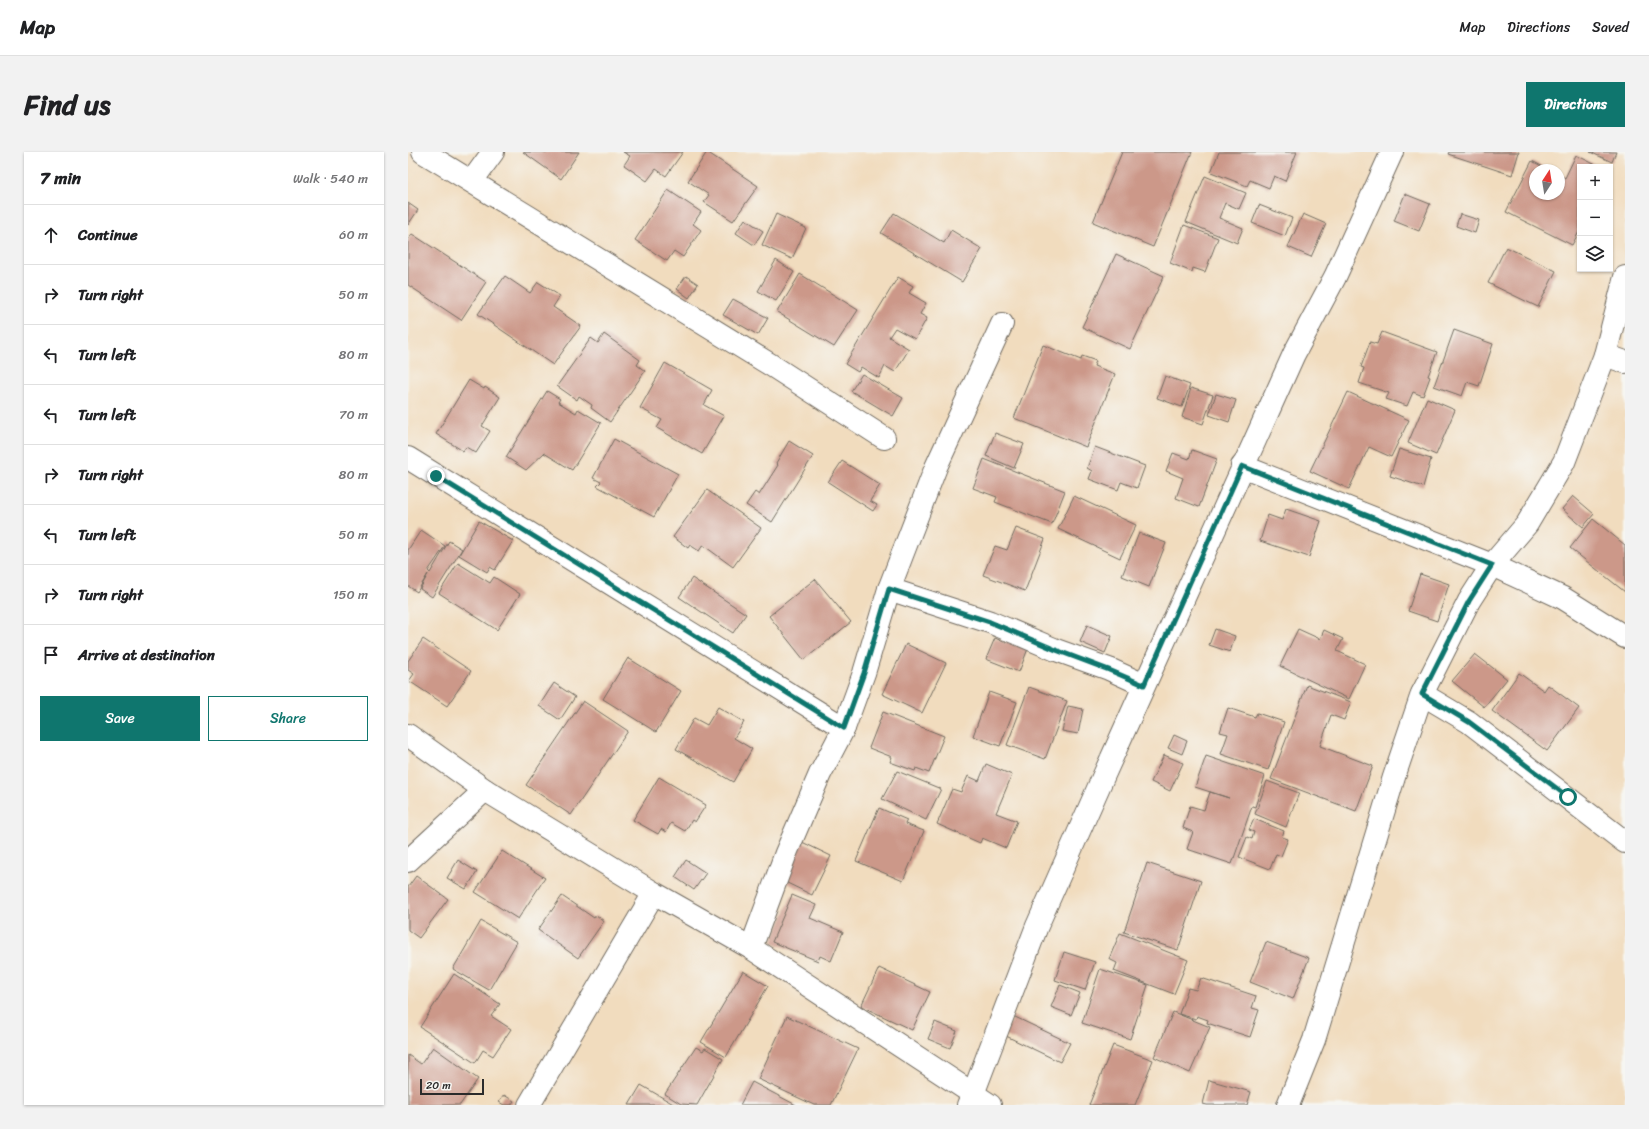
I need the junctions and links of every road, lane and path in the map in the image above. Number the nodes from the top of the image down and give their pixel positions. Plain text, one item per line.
1 (423, 152) edge
2 (492, 152) edge
3 (1392, 152) edge
4 (472, 181) junction
5 (1625, 277) edge
6 (1002, 324) dead end
7 (1605, 355) junction
8 (1625, 362) edge
9 (884, 438) dead end
10 (408, 458) edge
11 (1242, 466) junction
12 (1492, 565) junction
13 (889, 589) junction
14 (1625, 636) edge
15 (1144, 685) junction
16 (1422, 694) junction
17 (844, 728) junction
18 (408, 735) edge
19 (485, 790) junction
20 (1625, 842) edge
21 (408, 861) edge
22 (654, 893) junction
23 (752, 948) junction
24 (977, 1101) edge
25 (529, 1105) edge
26 (1288, 1105) edge

1 - 4 street
2 - 4 street
3 - 11 street
4 - 9 street
5 - 7 street
6 - 13 street
7 - 8 street
7 - 12 street
10 - 17 street
11 - 12 street
11 - 15 street
12 - 14 street
12 - 16 street
13 - 15 street
13 - 17 street
15 - 24 street
16 - 20 street
16 - 26 street
17 - 23 street
18 - 19 street
19 - 21 street
19 - 22 street
22 - 23 street
22 - 25 street
23 - 24 street

